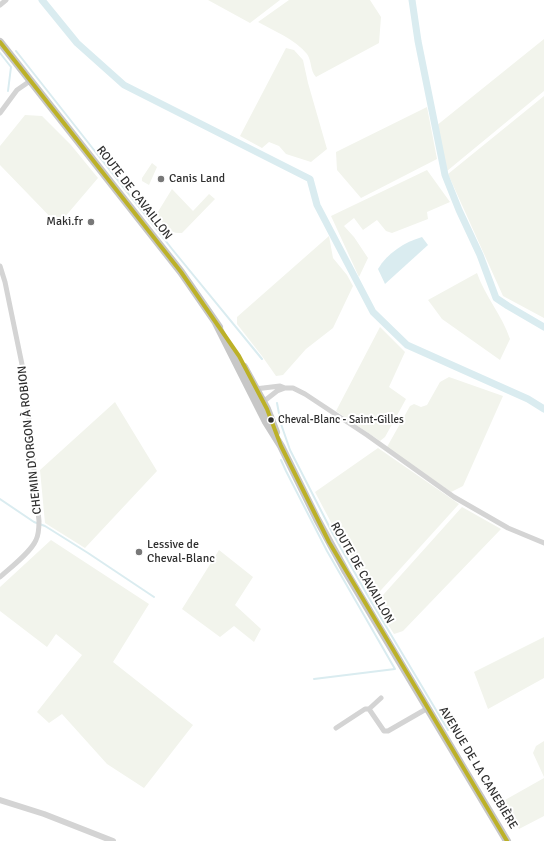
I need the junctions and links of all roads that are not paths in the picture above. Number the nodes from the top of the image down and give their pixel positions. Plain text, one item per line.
1 (6, 0) edge
2 (0, 5) edge
3 (0, 42) edge
4 (30, 81) junction
5 (0, 113) edge
6 (0, 266) edge
7 (216, 323) junction
8 (236, 362) junction
9 (285, 388) junction
10 (255, 390) junction
11 (260, 402) junction
12 (544, 543) edge
13 (0, 577) edge
14 (381, 698) dead end
15 (428, 708) junction
16 (370, 709) junction
17 (336, 728) dead end
18 (0, 800) edge
19 (112, 841) edge
20 (507, 841) edge

1 - 2 street
3 - 4 main road, ROUTE DE CAVAILLON
4 - 5 street
4 - 7 main road, ROUTE DE CAVAILLON
6 - 13 street, CHEMIN D'ORGON À ROBION
7 - 8 main road, ROUTE DE CAVAILLON
7 - 10 main road, ROUTE DE CAVAILLON
8 - 10 street
8 - 11 main road, ROUTE DE CAVAILLON
9 - 10 street
9 - 11 street
9 - 12 street
10 - 11 main road, ROUTE DE CAVAILLON
11 - 15 main road, ROUTE DE CAVAILLON
14 - 16 street
15 - 16 street
15 - 20 main road, AVENUE DE LA CANEBIÈRE
16 - 17 street
18 - 19 street

